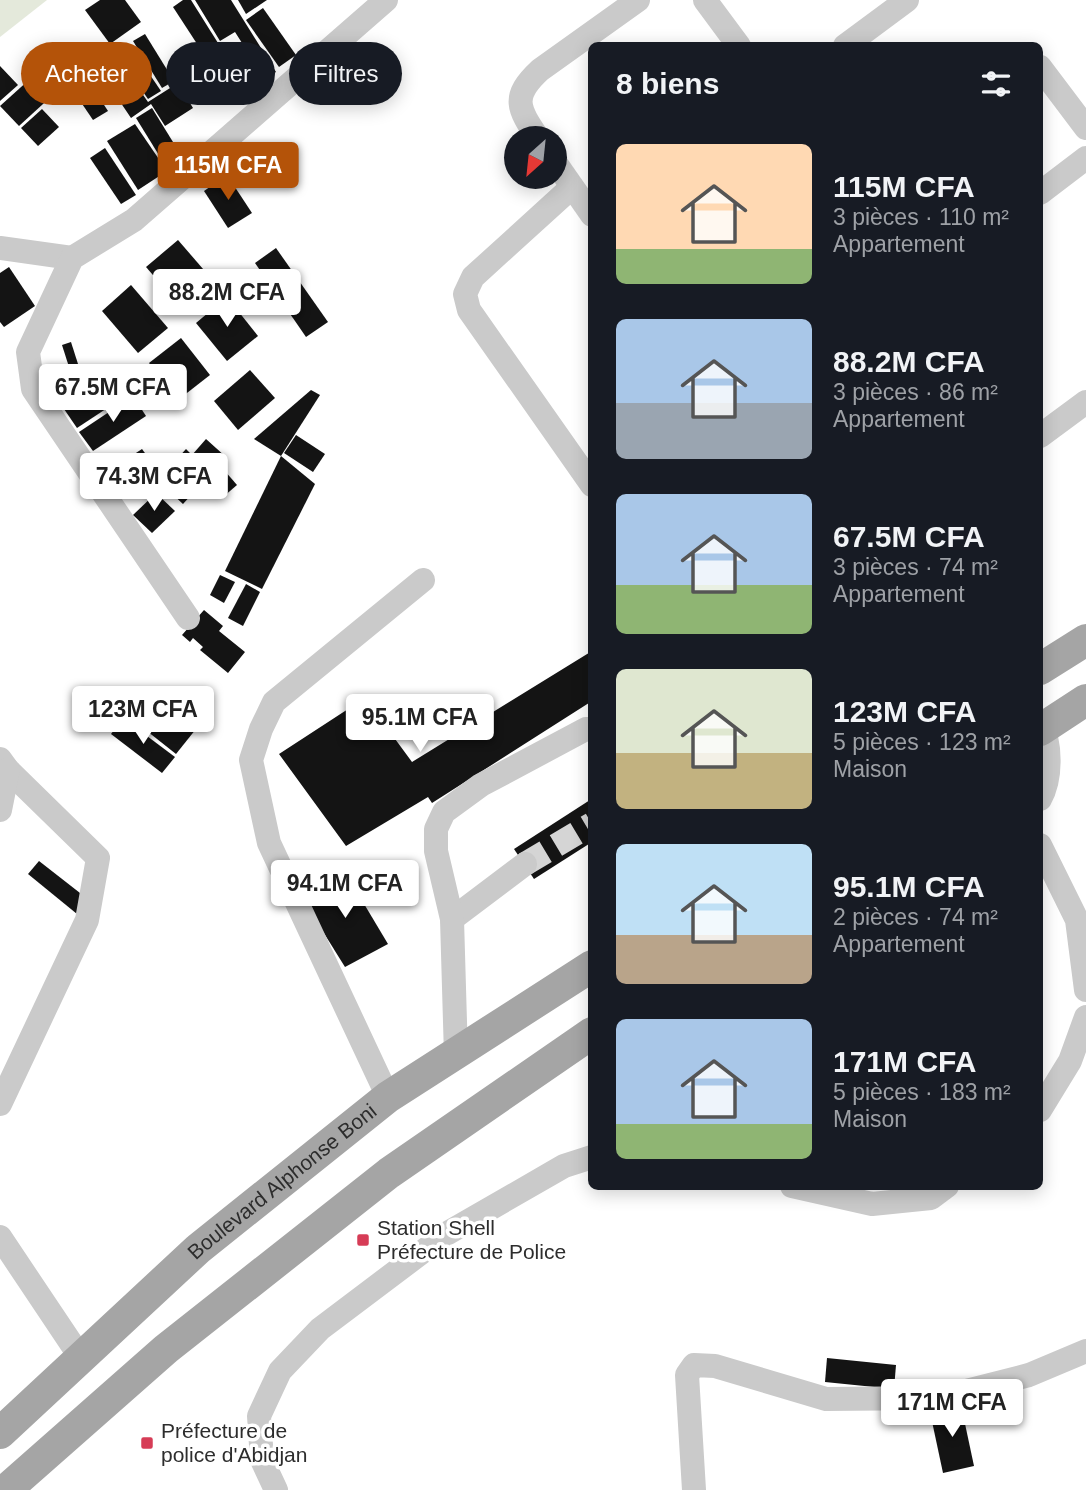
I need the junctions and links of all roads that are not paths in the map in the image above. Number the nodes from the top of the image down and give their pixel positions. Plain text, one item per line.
1 (386, 0) edge
2 (638, 0) edge
3 (705, 0) edge
4 (907, 0) edge
5 (736, 42) edge
6 (850, 42) edge
7 (1043, 71) edge
8 (530, 126) edge
9 (1086, 128) edge
10 (1086, 158) edge
11 (567, 180) edge
12 (572, 187) junction
13 (1043, 190) edge
14 (588, 209) edge
15 (0, 248) edge
16 (72, 258) junction
17 (1086, 402) edge
18 (1043, 434) edge
19 (588, 479) edge
20 (423, 580) dead end
21 (188, 618) dead end
22 (1086, 640) edge
23 (1043, 667) edge
24 (1086, 700) edge
25 (1043, 725) edge
26 (588, 729) edge
27 (1043, 735) edge
28 (4, 764) edge
29 (1043, 786) edge
30 (0, 810) edge
31 (1043, 851) edge
32 (524, 864) tunnel mouth
33 (452, 919) junction
34 (588, 970) edge
35 (1086, 990) edge
36 (1086, 1017) edge
37 (588, 1036) edge
38 (456, 1056) junction
39 (388, 1097) junction
40 (0, 1104) edge
41 (1043, 1105) edge
42 (588, 1158) edge
43 (810, 1190) edge
44 (942, 1190) edge
45 (0, 1237) edge
46 (1086, 1351) edge
47 (81, 1358) junction
48 (0, 1433) edge
49 (6, 1490) edge
50 (276, 1490) edge
51 (694, 1490) edge

1 - 16 street
2 - 8 street
3 - 5 street
4 - 6 street
7 - 9 street
10 - 13 street
11 - 12 street
12 - 14 street
12 - 19 street
15 - 16 street
16 - 21 street
17 - 18 street
20 - 39 street
22 - 23 main road
24 - 25 main road
26 - 33 street
27 - 29 street
28 - 30 street
28 - 40 street
31 - 35 street
32 - 33 street
33 - 38 street
34 - 38 main road, Boulevard Alphonse Boni
36 - 41 street
37 - 49 main road
38 - 39 main road, Boulevard Alphonse Boni
39 - 47 main road, Boulevard Alphonse Boni
42 - 50 street
43 - 44 street
45 - 47 street
46 - 51 street
47 - 48 main road, Boulevard Alphonse Boni

